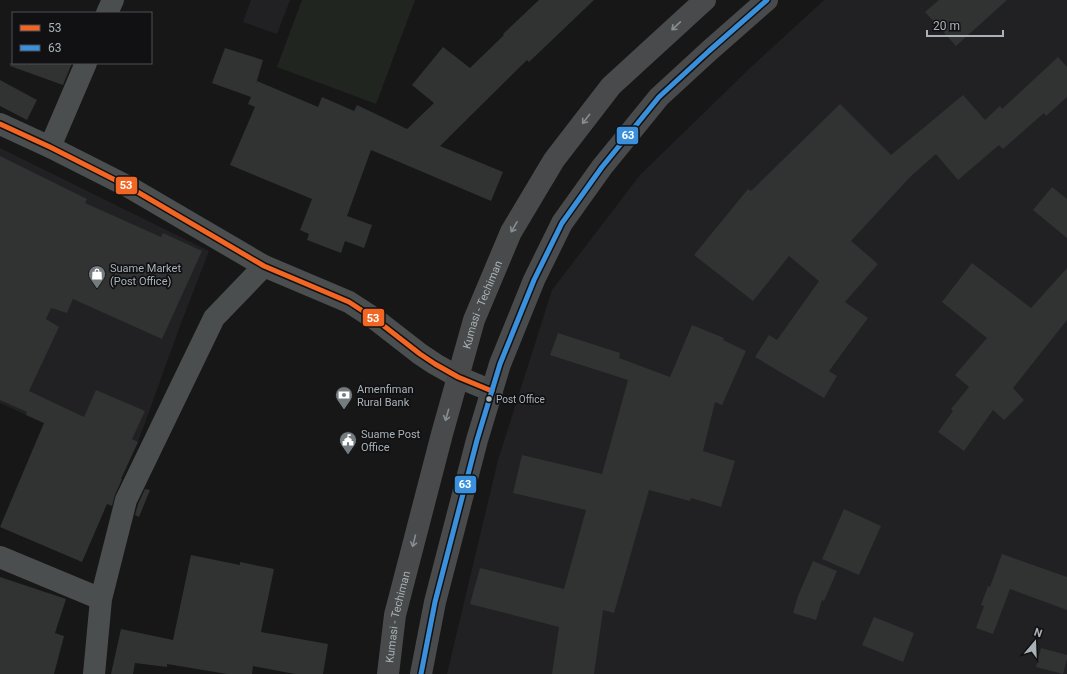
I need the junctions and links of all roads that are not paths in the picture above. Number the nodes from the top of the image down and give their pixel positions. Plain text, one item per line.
1 (113, 0) edge
2 (705, 0) edge
3 (767, 0) edge
4 (107, 12) edge
5 (86, 64) edge
6 (0, 124) edge
7 (50, 147) junction
8 (264, 266) junction
9 (458, 377) junction
10 (492, 391) junction
11 (0, 557) edge
12 (101, 599) junction
13 (94, 674) edge
14 (388, 674) edge
15 (421, 674) edge

1 - 4 street
2 -> 9 highway, Kumasi - Techiman
3 - 10 highway
5 - 7 street
6 - 7 street
7 - 8 street
8 - 9 street
8 - 12 street
9 - 10 street
9 -> 14 highway, Kumasi - Techiman
10 - 15 highway
11 - 12 street
12 - 13 street

